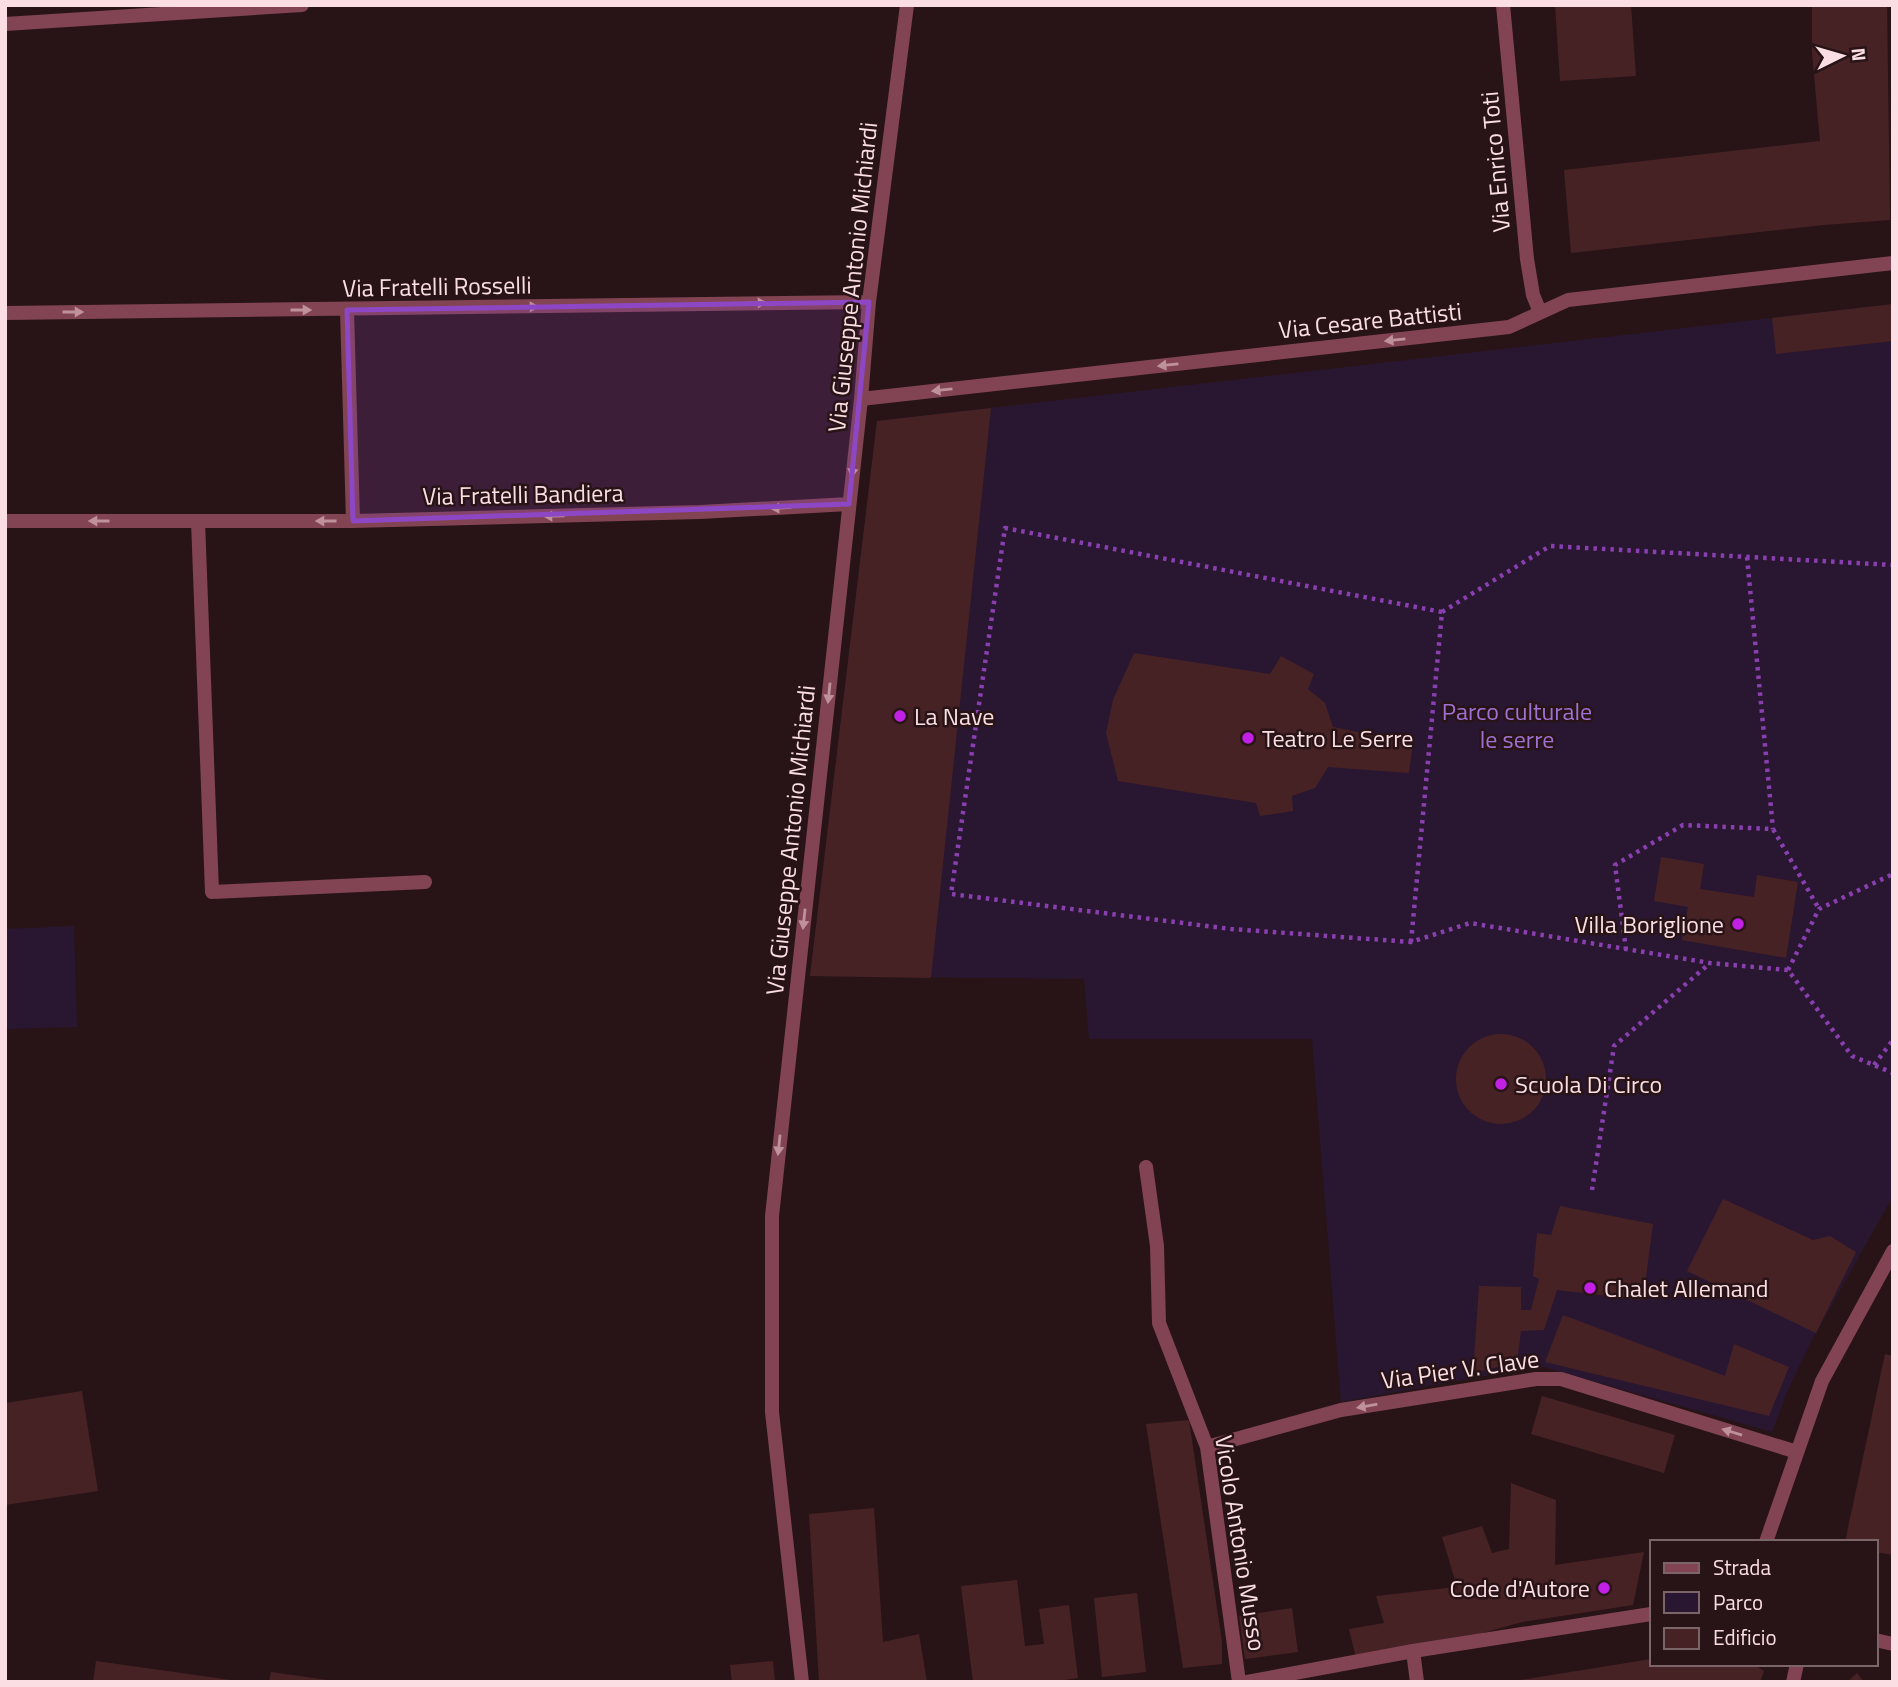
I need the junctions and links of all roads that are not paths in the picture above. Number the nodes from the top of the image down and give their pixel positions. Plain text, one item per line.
1 (302, 5) edge
2 (907, 5) edge
3 (1503, 5) edge
4 (5, 24) edge
5 (1893, 258) edge
6 (1886, 264) edge
7 (869, 302) junction
8 (347, 310) junction
9 (1539, 312) junction
10 (5, 313) edge
11 (861, 399) junction
12 (849, 504) junction
13 (5, 521) edge
14 (198, 521) junction
15 (353, 521) junction
16 (425, 882) dead end
17 (1146, 1167) dead end
18 (1893, 1251) edge
19 (1208, 1447) junction
20 (1797, 1451) junction
21 (1767, 1540) edge
22 (1650, 1614) edge
23 (1413, 1651) junction
24 (802, 1682) edge
25 (1239, 1682) edge
26 (1247, 1682) edge
27 (1417, 1682) edge

1 - 4 street
2 - 7 street, Via Giuseppe Antonio Michiardi
3 - 9 street, Via Enrico Toti
5 - 6 street, Via Cesare Battisti
6 - 9 street, Via Cesare Battisti
8 -> 7 street, Via Fratelli Rosselli
7 - 11 street, Via Giuseppe Antonio Michiardi
10 -> 8 street, Via Fratelli Rosselli
8 - 15 street
9 -> 11 street, Via Cesare Battisti
11 -> 12 street, Via Giuseppe Antonio Michiardi
12 -> 15 street, Via Fratelli Bandiera
12 -> 24 street, Via Giuseppe Antonio Michiardi
14 -> 13 street, Via Fratelli Bandiera
15 -> 14 street, Via Fratelli Bandiera
14 - 16 street
17 - 19 street, Vicolo Antonio Musso
18 - 20 street
20 -> 19 street, Via Pier V. Clave
19 - 25 street, Vicolo Antonio Musso
20 - 21 street
22 - 23 street
23 - 26 street
23 - 27 street

